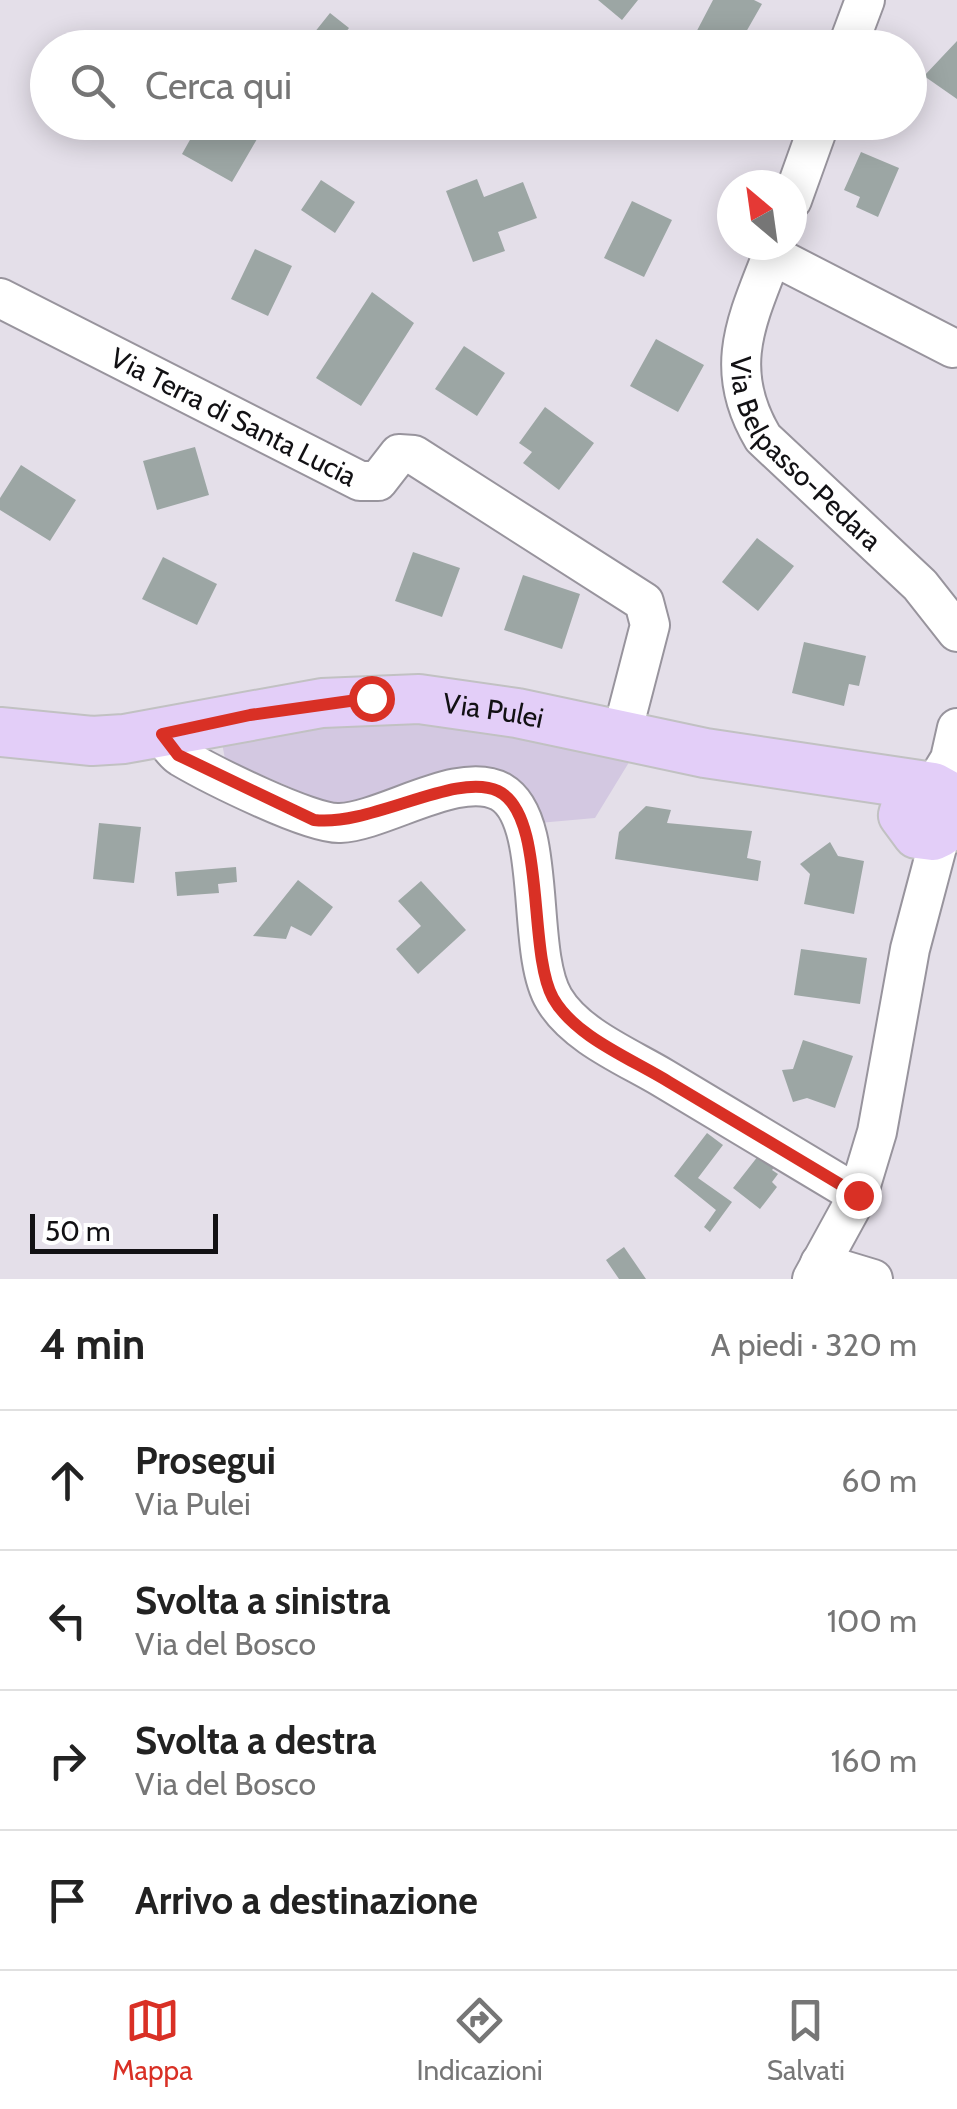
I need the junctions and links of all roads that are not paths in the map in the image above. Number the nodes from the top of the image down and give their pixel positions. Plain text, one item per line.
1 (865, 0) edge
2 (854, 30) edge
3 (814, 140) edge
4 (803, 170) edge
5 (770, 260) edge
6 (792, 260) edge
7 (0, 298) edge
8 (953, 348) dead end
9 (957, 632) edge
10 (957, 728) edge
11 (0, 732) edge
12 (162, 734) junction
13 (621, 736) junction
14 (929, 814) edge
15 (858, 1195) junction
16 (816, 1271) edge
17 (873, 1279) edge

1 - 2 street
3 - 4 street
5 - 9 street, Via Belpasso-Pedara
6 - 8 street
7 - 13 street, Via Terra di Santa Lucia
10 - 14 street
11 - 12 main road, Via Pulei
12 - 13 main road, Via Pulei
12 - 15 street
13 - 14 main road, Via Pulei
14 - 15 street
15 - 16 street
16 - 17 street

